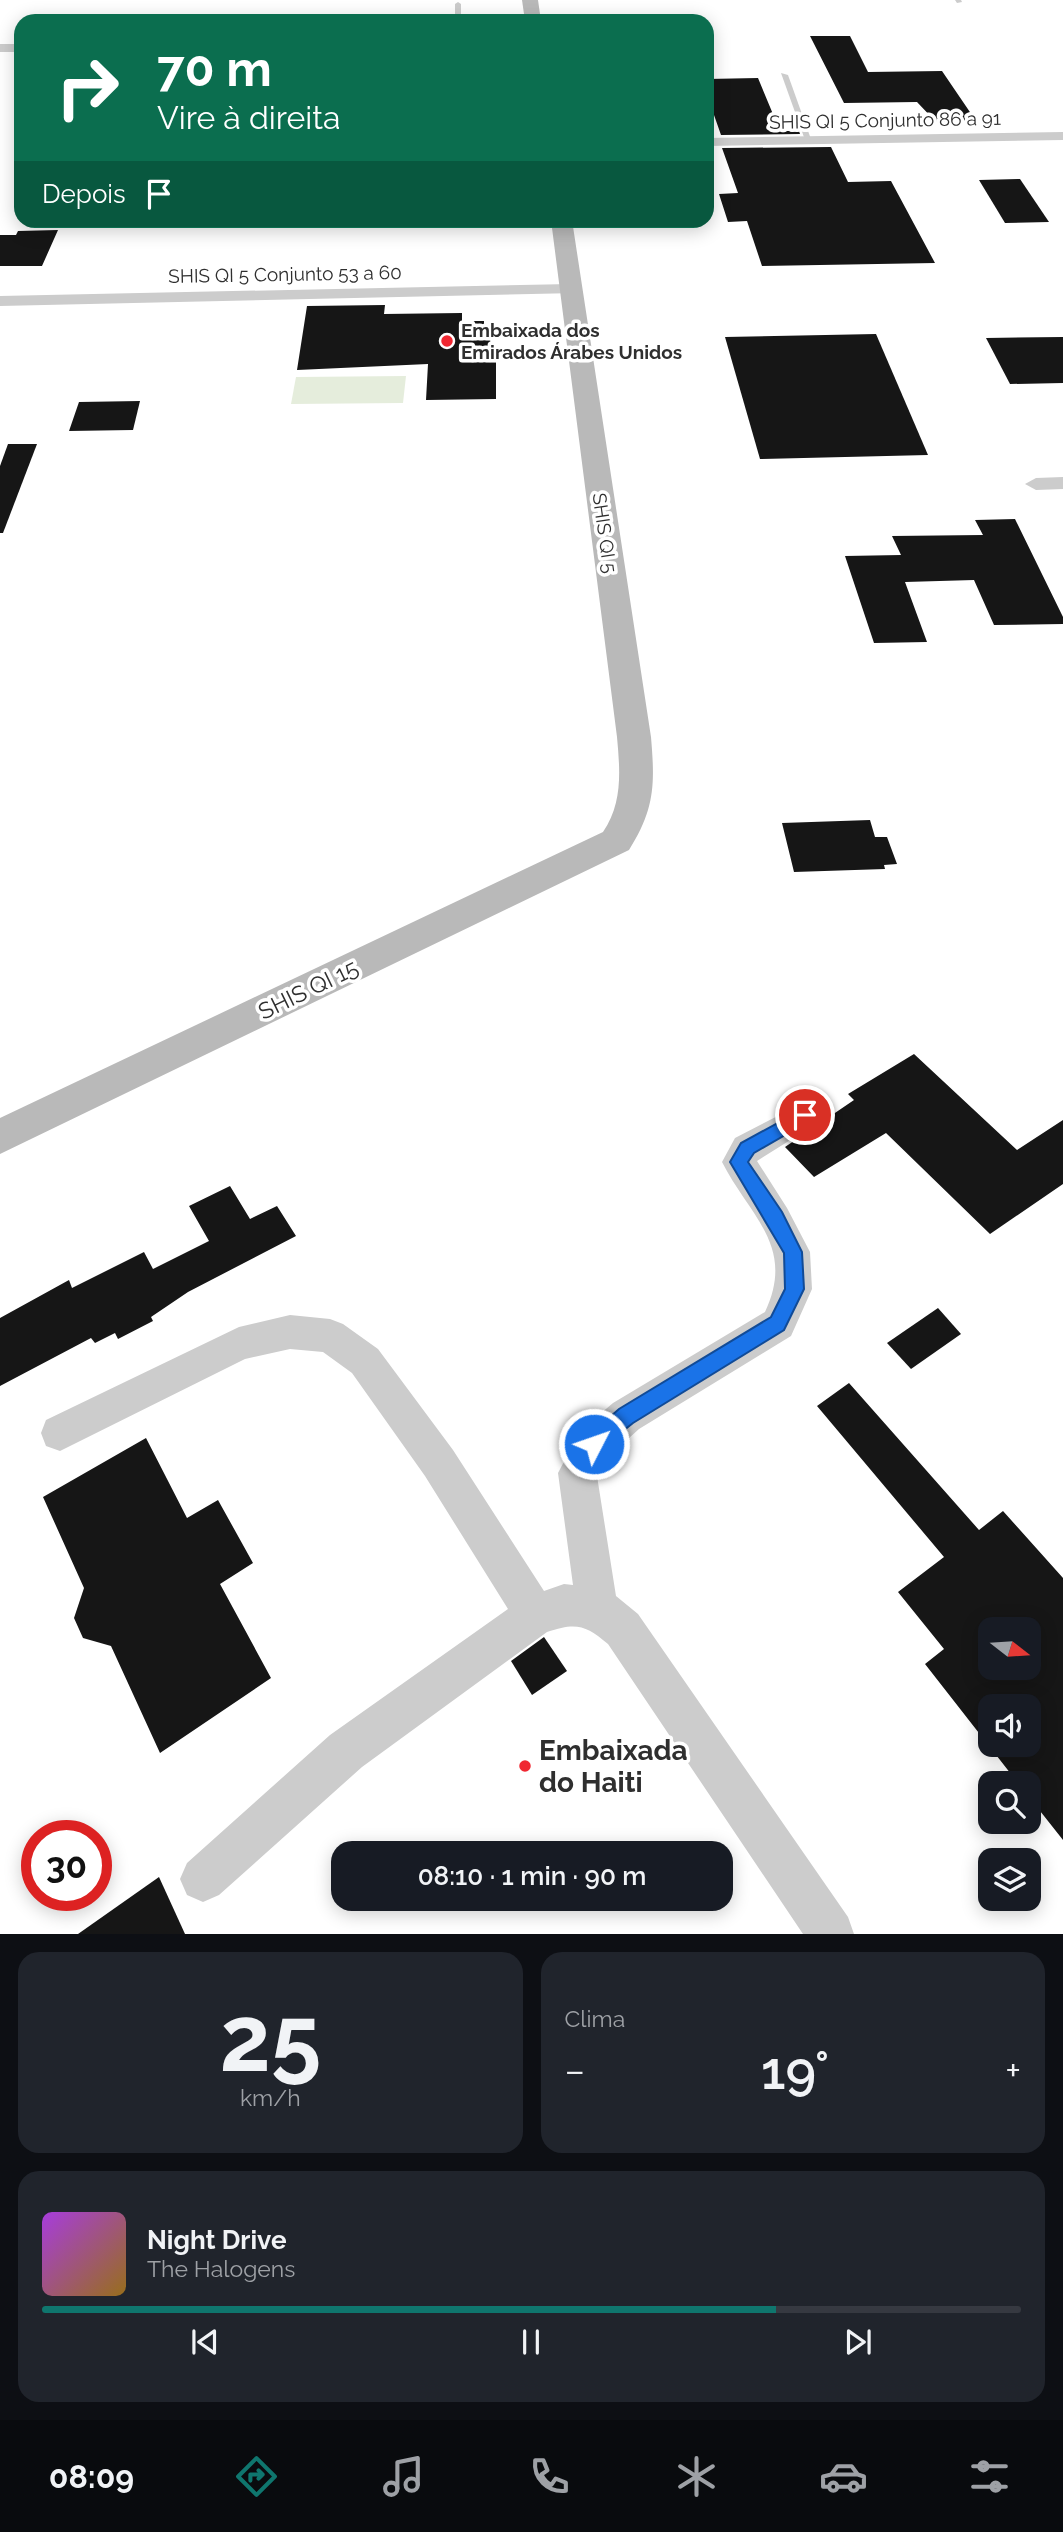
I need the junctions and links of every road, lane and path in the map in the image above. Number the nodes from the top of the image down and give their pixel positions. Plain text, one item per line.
1 (458, 4) dead end
2 (458, 14) edge
3 (784, 75) dead end
4 (1063, 136) edge
5 (809, 140) junction
6 (714, 142) edge
7 (562, 228) edge
8 (571, 289) junction
9 (0, 301) edge
10 (1063, 483) edge
11 (1036, 484) dead end
12 (616, 841) joint
13 (805, 1115) dead end
14 (0, 1137) edge
15 (60, 1433) dead end
16 (597, 1607) junction
17 (536, 1615) junction
18 (203, 1879) dead end
19 (831, 1934) edge

1 - 2 lane
3 - 5 lane
4 - 5 street, SHIS QI 5 Conjunto 86 a 91
5 - 6 street, SHIS QI 5 Conjunto 86 a 91
7 - 8 street, SHIS QI 5
8 - 9 street, SHIS QI 5 Conjunto 53 a 60
8 - 12 street, SHIS QI 5
10 - 11 street
12 - 14 street, SHIS QI 15
13 - 16 street
15 - 17 street
16 - 17 street
16 - 19 street
17 - 18 street

